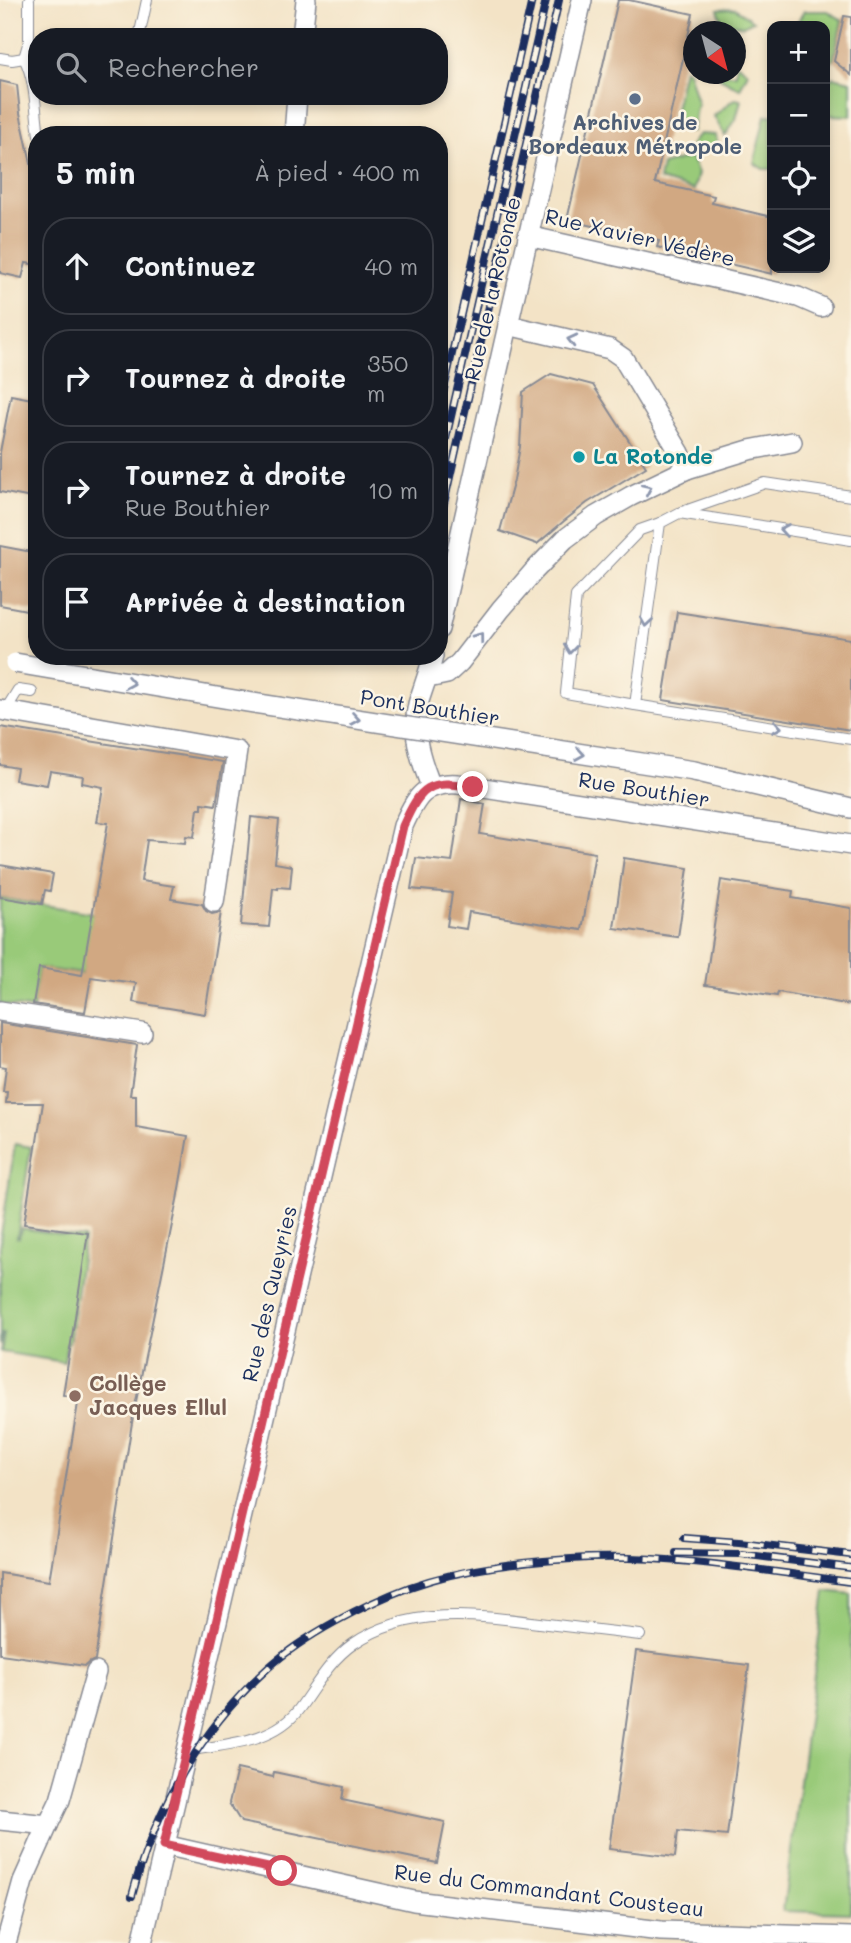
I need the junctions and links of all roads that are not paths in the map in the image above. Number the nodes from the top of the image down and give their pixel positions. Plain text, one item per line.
1 (29, 0) edge
2 (147, 0) edge
3 (306, 0) edge
4 (582, 0) edge
5 (29, 28) edge
6 (141, 28) edge
7 (303, 28) edge
8 (28, 44) edge
9 (0, 58) edge
10 (24, 58) junction
11 (28, 65) edge
12 (35, 105) edge
13 (296, 105) edge
14 (38, 126) edge
15 (295, 126) edge
16 (528, 236) junction
17 (821, 307) dead end
18 (508, 325) junction
19 (792, 442) dead end
20 (687, 469) junction
21 (851, 496) edge
22 (679, 513) junction
23 (660, 523) junction
24 (851, 540) edge
25 (448, 589) edge
26 (7, 662) edge
27 (431, 665) edge
28 (428, 678) junction
29 (32, 692) dead end
30 (635, 705) junction
31 (3, 710) edge
32 (851, 739) edge
33 (431, 786) junction
34 (851, 808) edge
35 (851, 845) edge
36 (214, 902) dead end
37 (0, 1011) edge
38 (142, 1033) dead end
39 (640, 1635) dead end
40 (96, 1672) dead end
41 (186, 1751) junction
42 (0, 1820) edge
43 (48, 1825) junction
44 (164, 1845) junction
45 (851, 1937) edge
46 (6, 1943) edge
47 (142, 1943) edge

1 - 5 lane
2 - 6 lane
3 - 7 street
4 - 16 street, Rue de la Rotonde
8 - 10 lane
9 - 10 lane
10 - 11 lane
12 - 14 lane
13 - 15 street
16 - 17 street, Rue Xavier Védère
16 - 18 street, Rue de la Rotonde
20 -> 18 street
18 - 25 street, Rue de la Rotonde
19 - 20 street
28 -> 20 street
21 - 22 lane
22 - 23 lane
24 -> 22 lane
23 -> 30 lane
23 -> 30 lane
26 -> 34 street, Pont Bouthier, bridge
27 - 28 street
28 - 33 street
29 - 31 lane
30 -> 32 lane
31 - 36 street
33 - 35 street, Rue Bouthier
33 - 41 street, Rue des Queyries
37 - 38 street
39 - 41 lane
40 - 43 street
41 - 44 street, Rue des Queyries
42 - 43 street
43 - 46 street
44 - 45 street, Rue du Commandant Cousteau
44 - 47 street, Rue des Queyries

